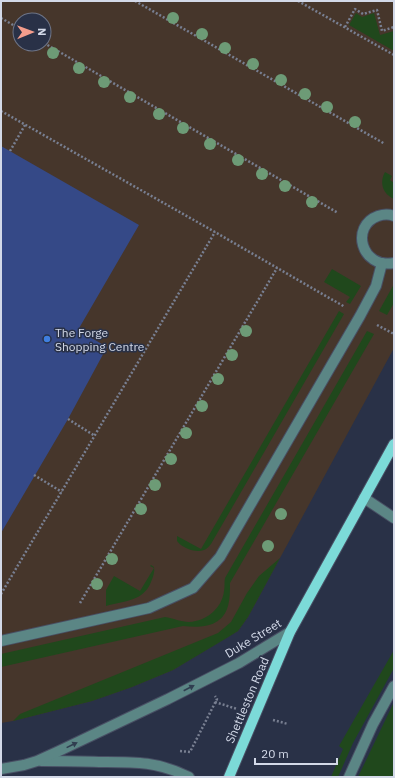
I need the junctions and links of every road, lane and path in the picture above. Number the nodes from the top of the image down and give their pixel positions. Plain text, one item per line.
1 (135, 1) edge
2 (298, 1) edge
3 (1, 18) edge
4 (12, 24) edge
5 (345, 28) junction
6 (394, 28) edge
7 (52, 48) edge
8 (394, 55) edge
9 (1, 111) edge
10 (24, 125) junction
11 (385, 144) dead end
12 (10, 151) dead end
13 (338, 213) dead end
14 (394, 216) edge
15 (215, 232) junction
16 (382, 263) junction
17 (394, 263) edge
18 (277, 268) junction
19 (360, 316) junction
20 (394, 334) edge
21 (68, 419) dead end
22 (95, 436) junction
23 (394, 444) edge
24 (34, 475) dead end
25 (62, 492) junction
26 (364, 498) junction
27 (394, 518) edge
28 (1, 594) edge
29 (66, 627) junction
30 (290, 632) junction
31 (1, 641) edge
32 (209, 678) junction
33 (394, 686) edge
34 (175, 750) dead end
35 (36, 761) junction
36 (1, 769) edge
37 (189, 777) edge
38 (228, 777) edge
39 (349, 777) edge

1 - 11 path
2 - 5 path
3 - 4 path
5 - 6 path
5 - 8 path
7 - 13 path
9 - 10 path
10 - 12 path
10 - 15 path
14 - 16 street
15 - 18 path
15 - 22 path
16 - 17 street
16 - 19 street
18 - 19 path
18 - 29 path
19 - 20 path
19 - 29 street
21 - 22 path
22 - 25 path
23 - 26 main road, Duke Street
24 - 25 path
25 - 28 path
26 - 27 street
26 - 30 main road, Duke Street
29 - 31 street
30 - 32 street, Duke Street
30 - 38 main road, Shettleston Road
32 - 34 path
35 -> 32 street, Duke Street
33 - 39 street
35 - 36 street, Duke Street
35 - 37 street, Duke Street

